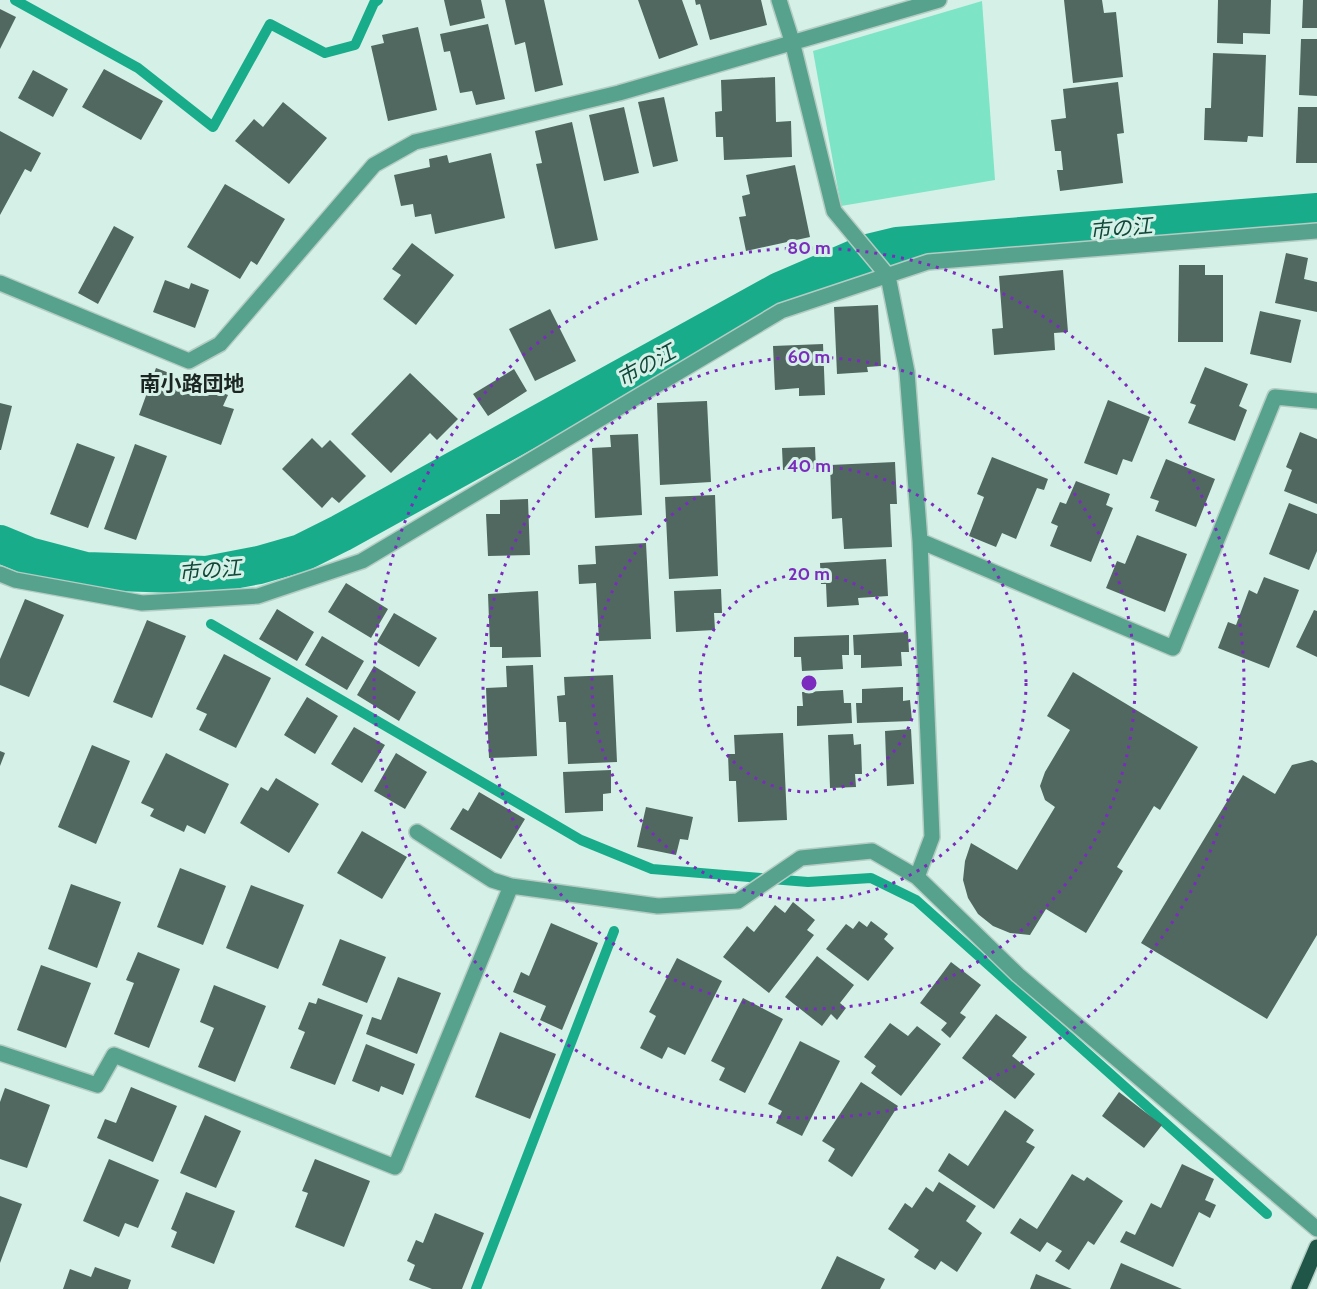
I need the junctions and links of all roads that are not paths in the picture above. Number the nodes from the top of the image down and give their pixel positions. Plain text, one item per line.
1 (779, 0) edge
2 (939, 0) edge
3 (792, 41) junction
4 (1317, 231) edge
5 (888, 276) junction
6 (0, 283) edge
7 (1317, 401) edge
8 (920, 542) junction
9 (0, 574) edge
10 (417, 832) dead end
11 (917, 877) junction
12 (511, 886) junction
13 (0, 1053) edge
14 (1317, 1229) edge
15 (1317, 1247) edge
16 (1299, 1289) edge

1 - 3 street
2 - 3 street
3 - 5 street
3 - 6 street
4 - 5 street
5 - 8 street
5 - 9 street
7 - 8 street
8 - 11 street
10 - 12 street
11 - 12 street
11 - 14 street
12 - 13 street
15 - 16 main road

